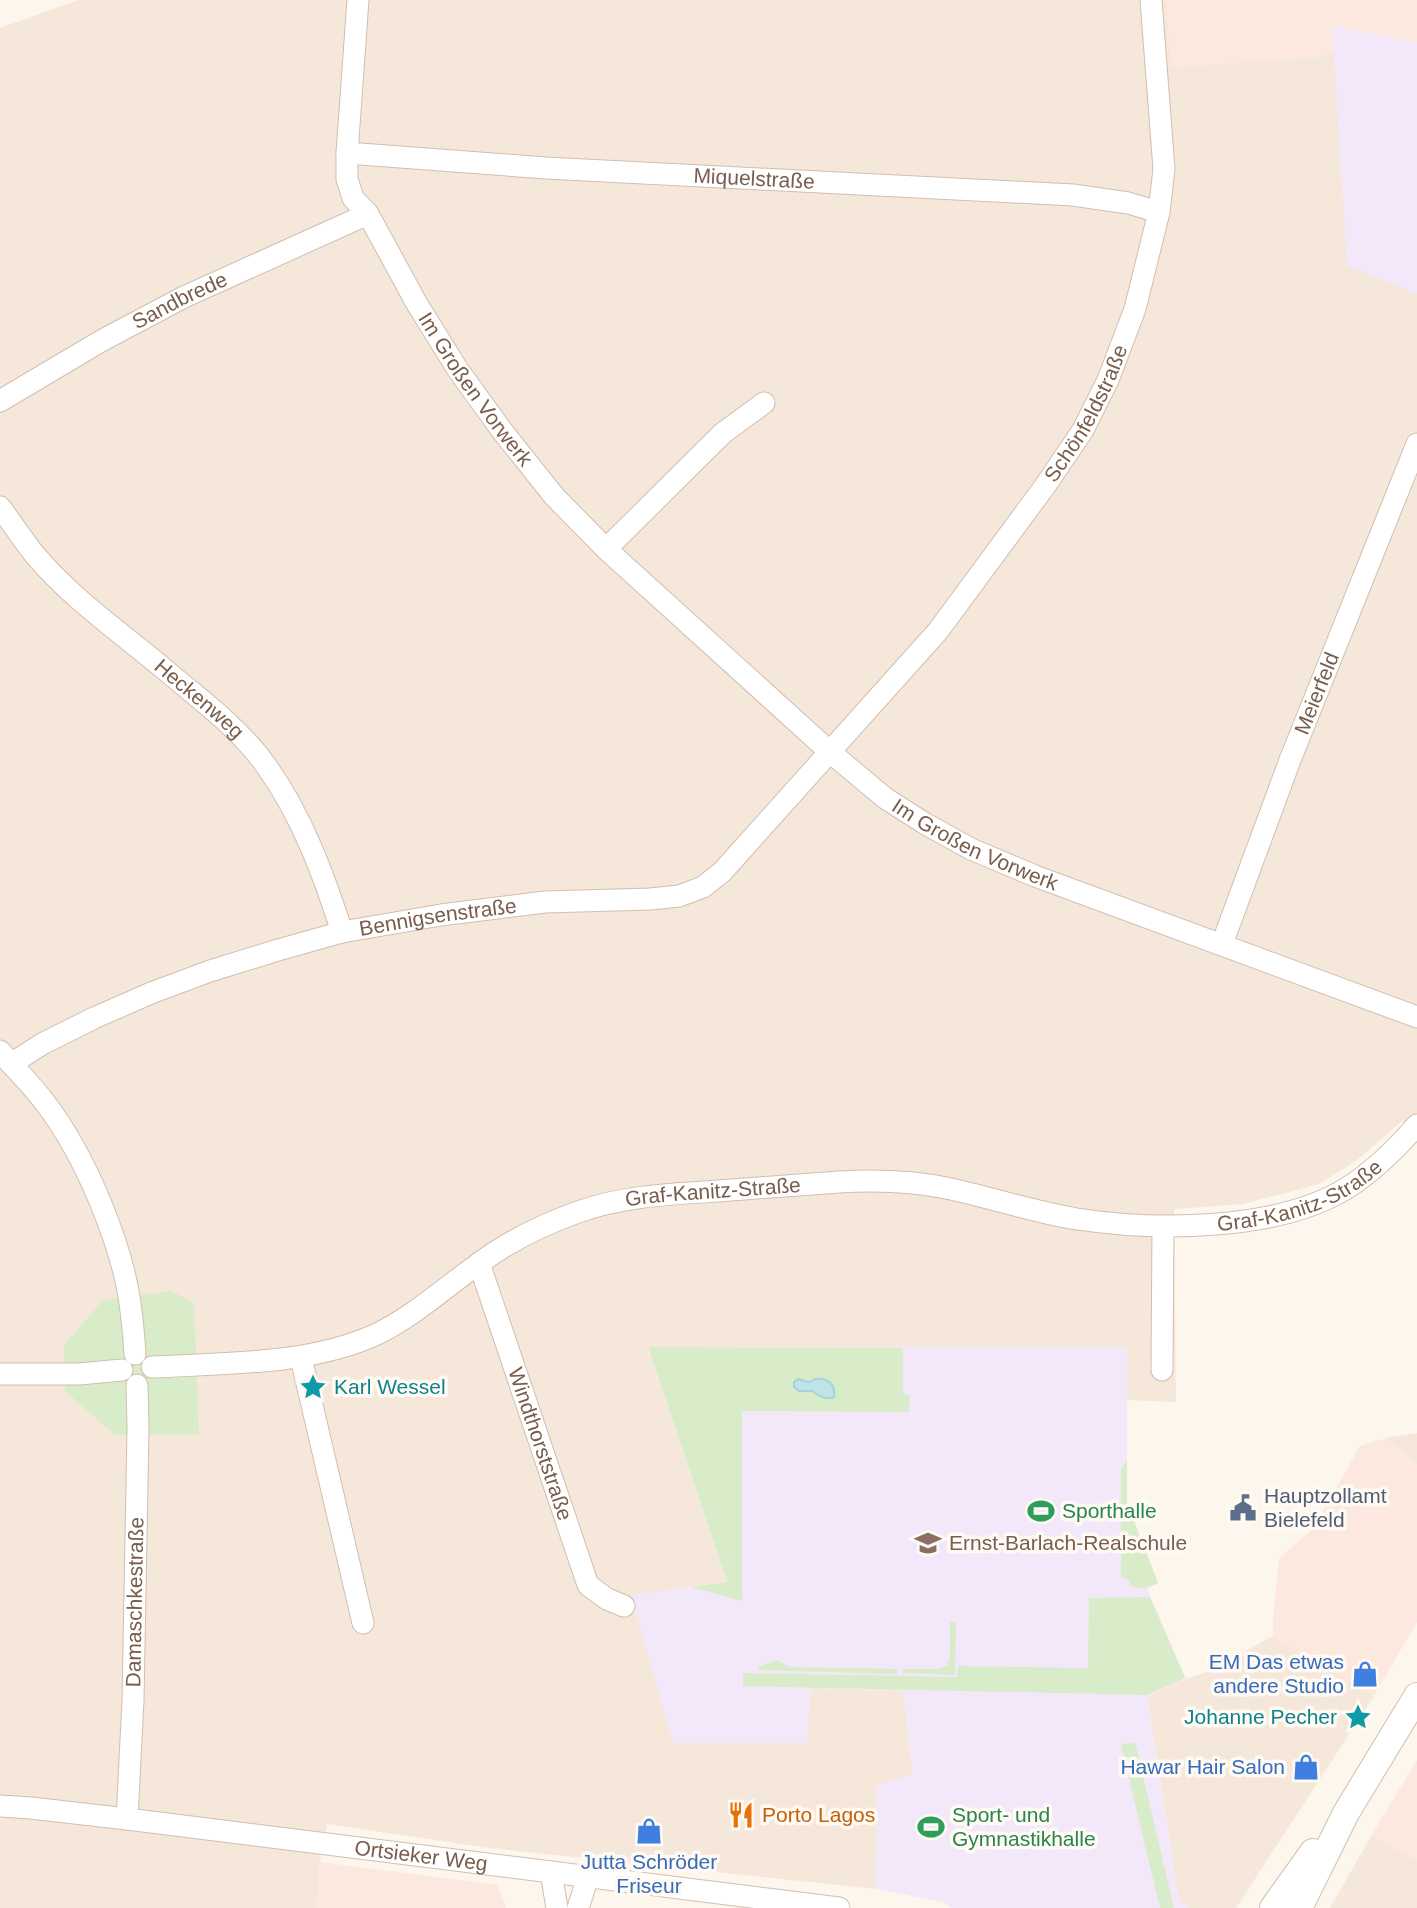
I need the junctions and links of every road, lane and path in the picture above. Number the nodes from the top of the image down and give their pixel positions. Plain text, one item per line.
1 (358, 0) edge
2 (1151, 0) edge
3 (347, 153) junction
4 (1159, 212) junction
5 (368, 214) junction
6 (0, 401) edge
7 (764, 403) dead end
8 (1417, 444) edge
9 (0, 507) edge
10 (606, 549) junction
11 (830, 752) junction
12 (342, 932) junction
13 (1222, 944) junction
14 (1417, 1017) edge
15 (5, 1057) edge
16 (1417, 1125) edge
17 (1163, 1226) junction
18 (479, 1263) junction
19 (301, 1358) junction
20 (128, 1362) junction
21 (152, 1367) junction
22 (1162, 1370) dead end
23 (0, 1374) edge
24 (137, 1385) junction
25 (624, 1606) dead end
26 (362, 1623) dead end
27 (1417, 1696) edge
28 (1369, 1774) junction
29 (0, 1806) edge
30 (127, 1819) junction
31 (551, 1872) junction
32 (589, 1877) junction
33 (557, 1908) edge
34 (578, 1908) edge
35 (839, 1908) edge
36 (1273, 1908) edge
37 (1299, 1908) edge

1 - 3 street
2 - 4 street, Schönfeldstraße
3 - 4 street, Miquelstraße
3 - 5 street
4 - 11 street, Schönfeldstraße
5 - 6 street, Sandbrede
5 - 10 street, Im Großen Vorwerk
7 - 10 street
8 - 13 street, Meierfeld
9 - 12 street, Heckenweg
10 - 11 street, Im Großen Vorwerk
11 - 12 street, Bennigsenstraße
11 - 13 street, Im Großen Vorwerk
12 - 15 street, Bennigsenstraße
13 - 14 street, Im Großen Vorwerk
15 - 20 street
16 - 17 street, Graf-Kanitz-Straße
17 - 18 street, Graf-Kanitz-Straße
17 - 22 street
18 - 19 street, Graf-Kanitz-Straße
18 - 25 street, Windthorststraße
19 - 21 street, Graf-Kanitz-Straße
19 - 26 street
20 - 21 street
20 - 23 street
20 - 24 street
21 - 24 street
24 - 30 street, Damaschkestraße
27 - 28 street
28 - 36 street
28 - 37 street
29 - 30 street, Ortsieker Weg
30 - 31 street, Ortsieker Weg
31 - 32 street, Ortsieker Weg
31 - 33 street
32 - 34 street
32 - 35 street, Ortsieker Weg

